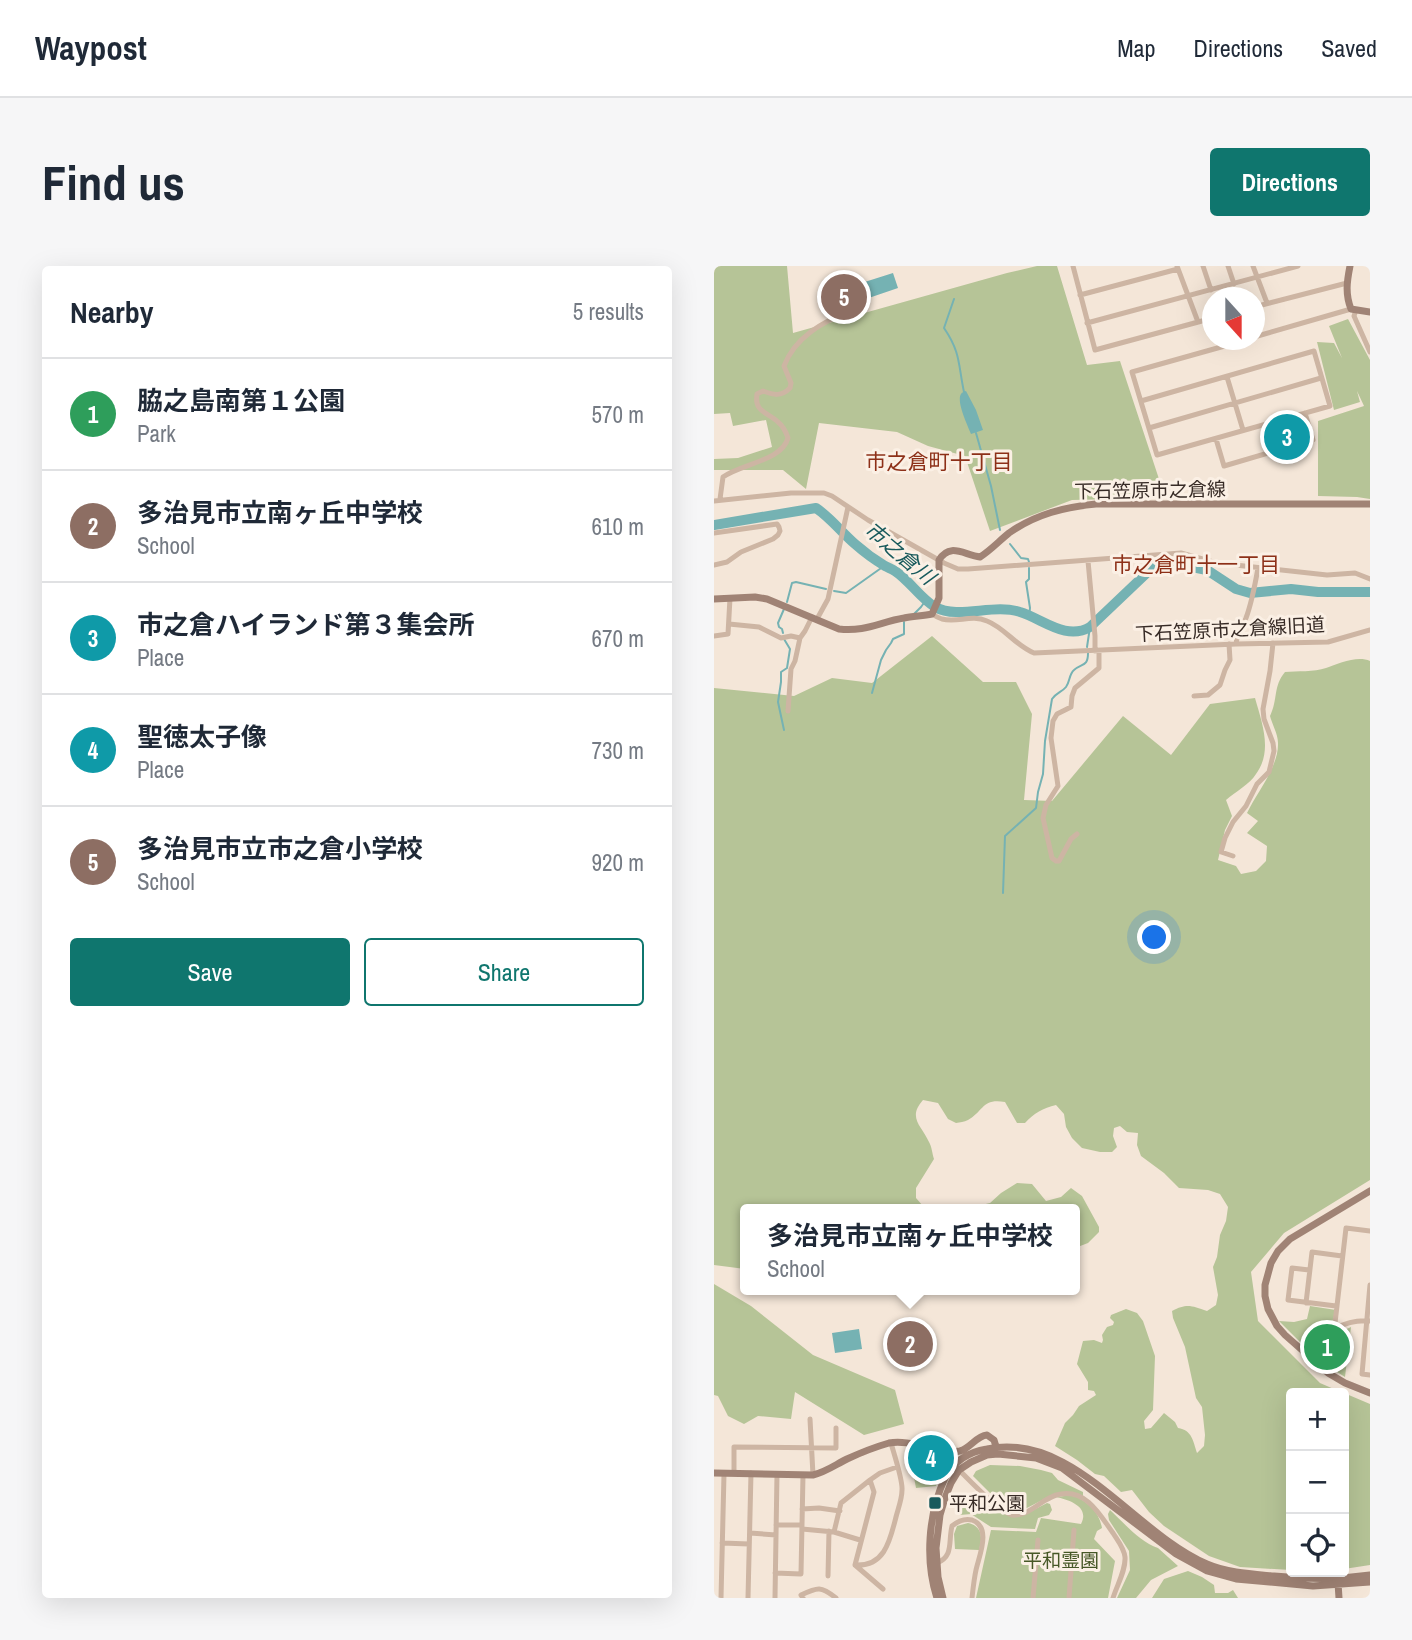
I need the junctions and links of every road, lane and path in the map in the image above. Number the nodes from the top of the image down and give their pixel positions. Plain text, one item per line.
1 (1073, 266) edge
2 (1203, 266) edge
3 (1228, 266) edge
4 (1253, 266) edge
5 (1298, 266) edge
6 (1350, 266) edge
7 (1177, 267) edge
8 (1282, 268) edge
9 (1257, 278) junction
10 (1347, 283) junction
11 (1234, 284) junction
12 (1210, 287) edge
13 (1222, 287) edge
14 (1202, 292) edge
15 (1080, 295) junction
16 (1188, 296) junction
17 (1267, 303) joint
18 (1354, 310) junction
19 (849, 311) dead end
20 (1370, 312) edge
21 (1202, 321) edge
22 (1198, 322) junction
23 (1087, 323) junction
24 (1265, 334) edge
25 (1368, 342) edge
26 (1210, 350) edge
27 (1370, 352) edge
28 (1227, 377) junction
29 (1321, 378) junction
30 (1141, 401) junction
31 (1235, 402) junction
32 (1305, 413) junction
33 (1149, 428) junction
34 (1243, 430) junction
35 (1216, 439) junction
36 (717, 500) edge
37 (1370, 504) edge
38 (848, 507) junction
39 (714, 533) edge
40 (939, 560) junction
41 (1088, 561) junction
42 (714, 565) edge
43 (1258, 568) junction
44 (1370, 581) edge
45 (730, 598) junction
46 (714, 599) edge
47 (933, 613) junction
48 (814, 618) junction
49 (729, 624) junction
50 (1370, 630) edge
51 (714, 636) edge
52 (800, 638) junction
53 (1273, 643) junction
54 (1233, 644) junction
55 (1092, 651) junction
56 (1194, 696) dead end
57 (788, 711) dead end
58 (1077, 834) dead end
59 (1233, 856) dead end
60 (1370, 1191) edge
61 (1370, 1231) edge
62 (1342, 1256) junction
63 (1309, 1270) junction
64 (1370, 1285) edge
65 (1306, 1303) junction
66 (1336, 1306) junction
67 (1368, 1321) edge
68 (1336, 1328) junction
69 (1309, 1355) junction
70 (1370, 1375) edge
71 (1370, 1393) edge
72 (810, 1419) dead end
73 (836, 1428) dead end
74 (891, 1443) junction
75 (811, 1448) junction
76 (997, 1450) junction
77 (897, 1467) junction
78 (959, 1470) junction
79 (714, 1473) edge
80 (751, 1473) junction
81 (724, 1474) junction
82 (734, 1474) junction
83 (777, 1474) junction
84 (803, 1475) junction
85 (813, 1475) junction
86 (870, 1480) junction
87 (802, 1509) junction
88 (840, 1511) junction
89 (776, 1525) junction
90 (802, 1527) junction
91 (1074, 1530) dead end
92 (832, 1531) junction
93 (714, 1534) edge
94 (723, 1534) junction
95 (750, 1534) junction
96 (776, 1535) junction
97 (1038, 1540) dead end
98 (860, 1541) junction
99 (723, 1543) junction
100 (749, 1544) junction
101 (937, 1563) junction
102 (855, 1565) junction
103 (775, 1573) junction
104 (1370, 1575) edge
105 (828, 1576) dead end
106 (1338, 1582) junction
107 (1370, 1582) edge
108 (883, 1589) dead end
109 (719, 1597) edge
110 (748, 1598) edge
111 (775, 1598) edge
112 (803, 1598) edge
113 (836, 1598) edge
114 (937, 1598) edge
115 (943, 1598) edge
116 (972, 1598) edge
117 (1033, 1598) edge
118 (1069, 1598) edge
119 (1113, 1598) edge
120 (1339, 1598) edge

1 - 15 street
2 - 12 street
3 - 11 street
4 - 9 street
5 - 8 street
6 - 10 street
7 - 15 street
7 - 16 street
8 - 9 street
9 - 11 street
9 - 17 street
10 - 17 street
10 - 18 street
11 - 13 street
14 - 16 street
15 - 23 street
16 - 22 street
16 - 23 street
18 - 20 street
18 - 24 street
18 - 25 street
19 - 36 street
21 - 22 street
22 - 23 street
25 - 27 street
26 - 30 street
28 - 29 street
28 - 30 street
28 - 31 street
29 - 31 street
29 - 32 street
30 - 33 street
31 - 33 street
31 - 34 street
32 - 34 street
32 - 35 street
33 - 35 street
34 - 35 street
36 - 38 street
37 - 40 street, 下石笠原市之倉線
38 - 40 street
38 - 48 street
39 - 42 street
40 - 41 street
40 - 47 street
41 - 43 street
41 - 55 street
43 - 44 street
43 - 54 street
45 - 46 street
45 - 48 street
45 - 49 street
47 - 48 street
47 - 55 street, 下石笠原市之倉線旧道
48 - 52 street
49 - 51 street
49 - 52 street
50 - 53 street, 下石笠原市之倉線旧道
52 - 57 street
53 - 54 street, 下石笠原市之倉線旧道
53 - 59 street
54 - 55 street, 下石笠原市之倉線旧道
54 - 56 street
55 - 58 street
60 - 69 street
61 - 62 street
62 - 63 street
62 - 66 street
63 - 65 street
63 - 65 street
64 - 67 street
65 - 66 street
66 - 68 street
67 - 68 street
67 - 70 street
68 - 69 street
69 - 71 street
72 - 75 street
73 - 75 street
74 - 76 street
74 - 77 street
74 - 85 street
75 - 82 street
75 - 85 street
76 - 78 street
76 - 106 street
76 - 114 street
77 - 86 street
77 - 102 street
78 - 101 street
78 - 119 street
79 - 81 street
80 - 82 street
80 - 83 street
80 - 95 street
81 - 82 street
81 - 94 street
83 - 84 street
83 - 89 street
84 - 85 street
84 - 87 street
86 - 88 street
86 - 98 street
87 - 88 street
87 - 90 street
88 - 92 street
89 - 90 street
89 - 96 street
90 - 92 street
90 - 103 street
91 - 118 street
92 - 98 street
92 - 105 street
93 - 94 street
94 - 99 street
95 - 96 street
95 - 100 street
96 - 103 street
97 - 117 street
98 - 102 street
99 - 100 street
99 - 109 street
100 - 110 street
101 - 115 street
101 - 116 street
102 - 108 street
103 - 111 street
104 - 106 street
106 - 107 street
106 - 120 street
112 - 113 street

